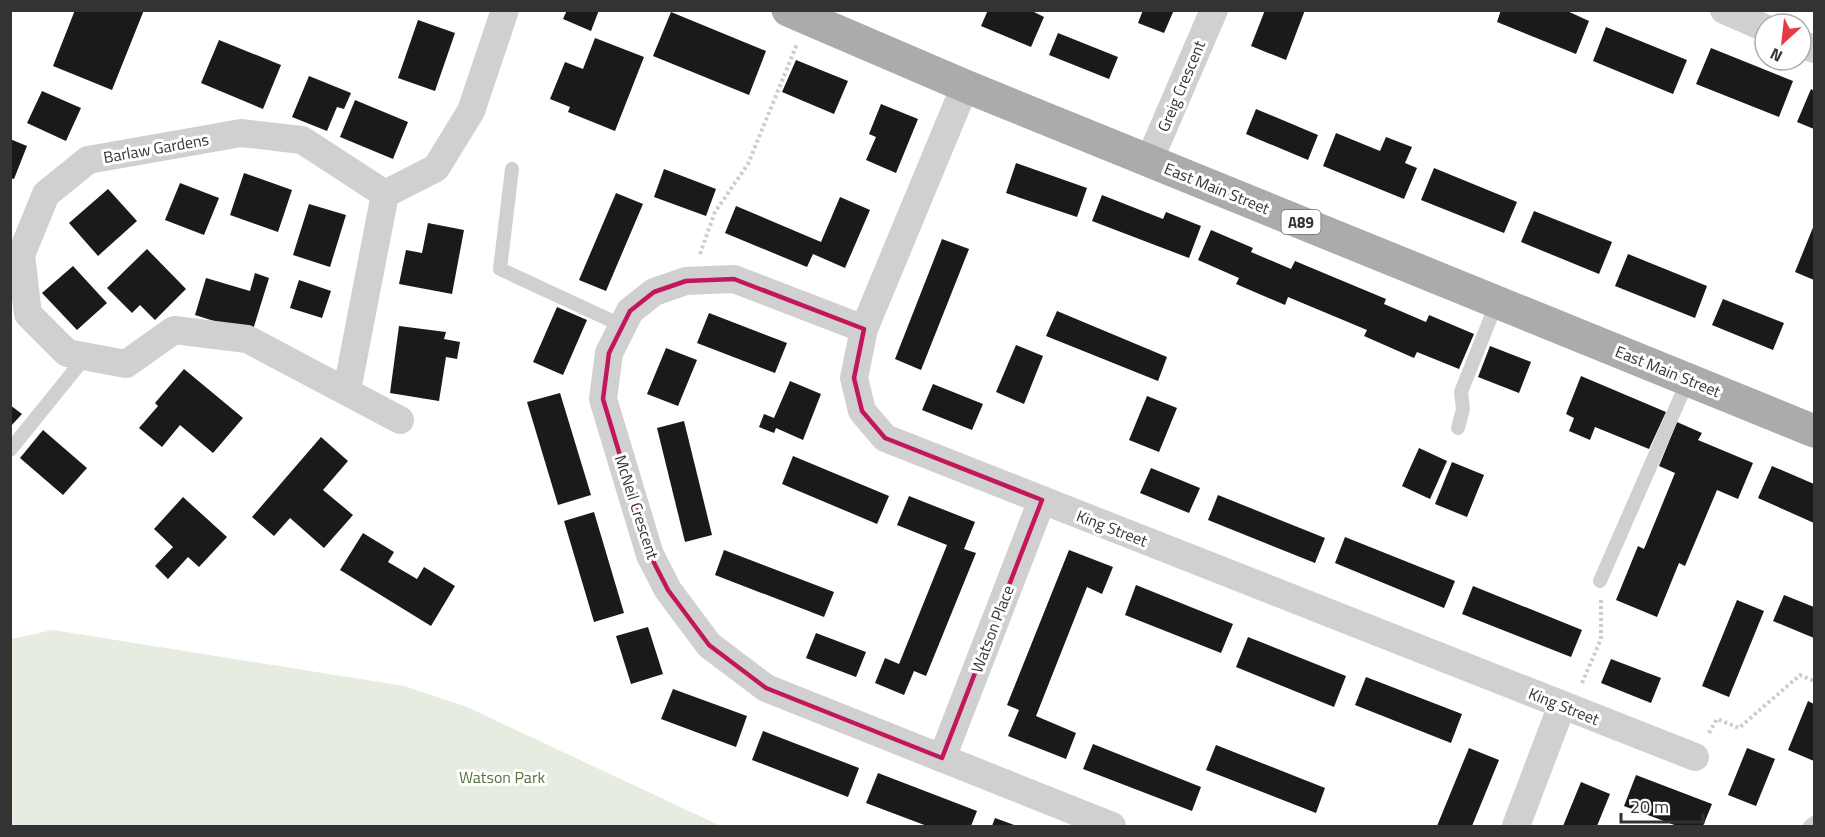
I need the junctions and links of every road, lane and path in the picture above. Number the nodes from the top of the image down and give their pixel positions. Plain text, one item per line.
1 (505, 10) edge
2 (1214, 10) edge
3 (1724, 10) edge
4 (798, 15) edge
5 (1753, 23) edge
6 (965, 86) junction
7 (1149, 160) junction
8 (512, 169) dead end
9 (386, 194) junction
10 (690, 281) junction
11 (1497, 302) junction
12 (623, 326) junction
13 (864, 329) junction
14 (86, 356) junction
15 (1689, 380) junction
16 (347, 390) junction
17 (400, 420) dead end
18 (1812, 424) edge
19 (1458, 428) dead end
20 (10, 450) edge
21 (1042, 500) junction
22 (1600, 581) joint
23 (1815, 681) edge
24 (1567, 707) junction
25 (1695, 757) joint
26 (942, 758) junction
27 (1075, 819) edge
28 (1815, 823) edge
29 (1112, 826) edge
30 (1516, 826) edge
31 (1810, 826) edge

1 - 9 street
2 - 7 street, Greig Crescent
3 - 5 street
4 - 6 main road, East Main Street / A89
4 - 10 path
6 - 7 main road, East Main Street / A89
6 - 13 street, King Street
7 - 11 main road, East Main Street / A89
8 - 12 lane
9 - 14 street, Barlaw Gardens
9 - 16 street
10 - 12 street, McNeil Crescent
10 - 13 street, McNeil Crescent
11 - 15 main road, East Main Street / A89
11 - 19 lane
12 - 26 street, McNeil Crescent
13 - 21 street, King Street
14 - 16 street, Barlaw Gardens
14 - 20 lane
15 - 18 main road, East Main Street / A89
15 - 22 lane
16 - 17 street, Barlaw Gardens
21 - 24 street, King Street
21 - 26 street, Watson Place
22 - 24 path
23 - 25 path
24 - 25 street, King Street
24 - 30 street
26 - 27 street, McNeil Crescent
27 - 29 street, McNeil Crescent
28 - 31 lane

